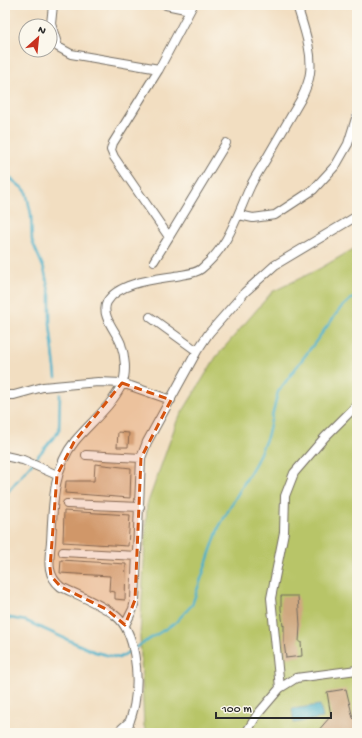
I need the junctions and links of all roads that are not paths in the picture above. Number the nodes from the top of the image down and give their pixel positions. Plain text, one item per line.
1 (53, 5) edge
2 (166, 5) edge
3 (297, 5) edge
4 (191, 8) edge
5 (159, 69) junction
6 (357, 115) edge
7 (226, 143) dead end
8 (239, 215) junction
9 (357, 216) edge
10 (169, 237) junction
11 (154, 261) dead end
12 (150, 317) dead end
13 (197, 351) junction
14 (122, 383) junction
15 (5, 395) edge
16 (171, 400) junction
17 (357, 405) edge
18 (86, 455) dead end
19 (5, 456) edge
20 (141, 458) junction
21 (57, 475) junction
22 (67, 504) dead end
23 (140, 507) junction
24 (63, 552) dead end
25 (137, 556) junction
26 (125, 625) junction
27 (357, 670) edge
28 (280, 688) junction
29 (129, 722) junction
30 (117, 733) edge
31 (126, 733) edge
32 (246, 733) edge

1 - 5 street
2 - 4 street
3 - 8 street
4 - 5 street
5 - 10 street
6 - 8 street
7 - 10 street
8 - 14 street
9 - 13 street
10 - 11 street
12 - 13 street
13 - 16 street
14 - 15 street
14 - 16 street
14 - 21 street
16 - 20 street
17 - 28 street
18 - 20 street
19 - 21 street
20 - 23 street
21 - 26 street
22 - 23 street
23 - 25 street
24 - 25 street
25 - 26 street
26 - 29 street
27 - 28 street
28 - 32 street
29 - 30 street
29 - 31 street

